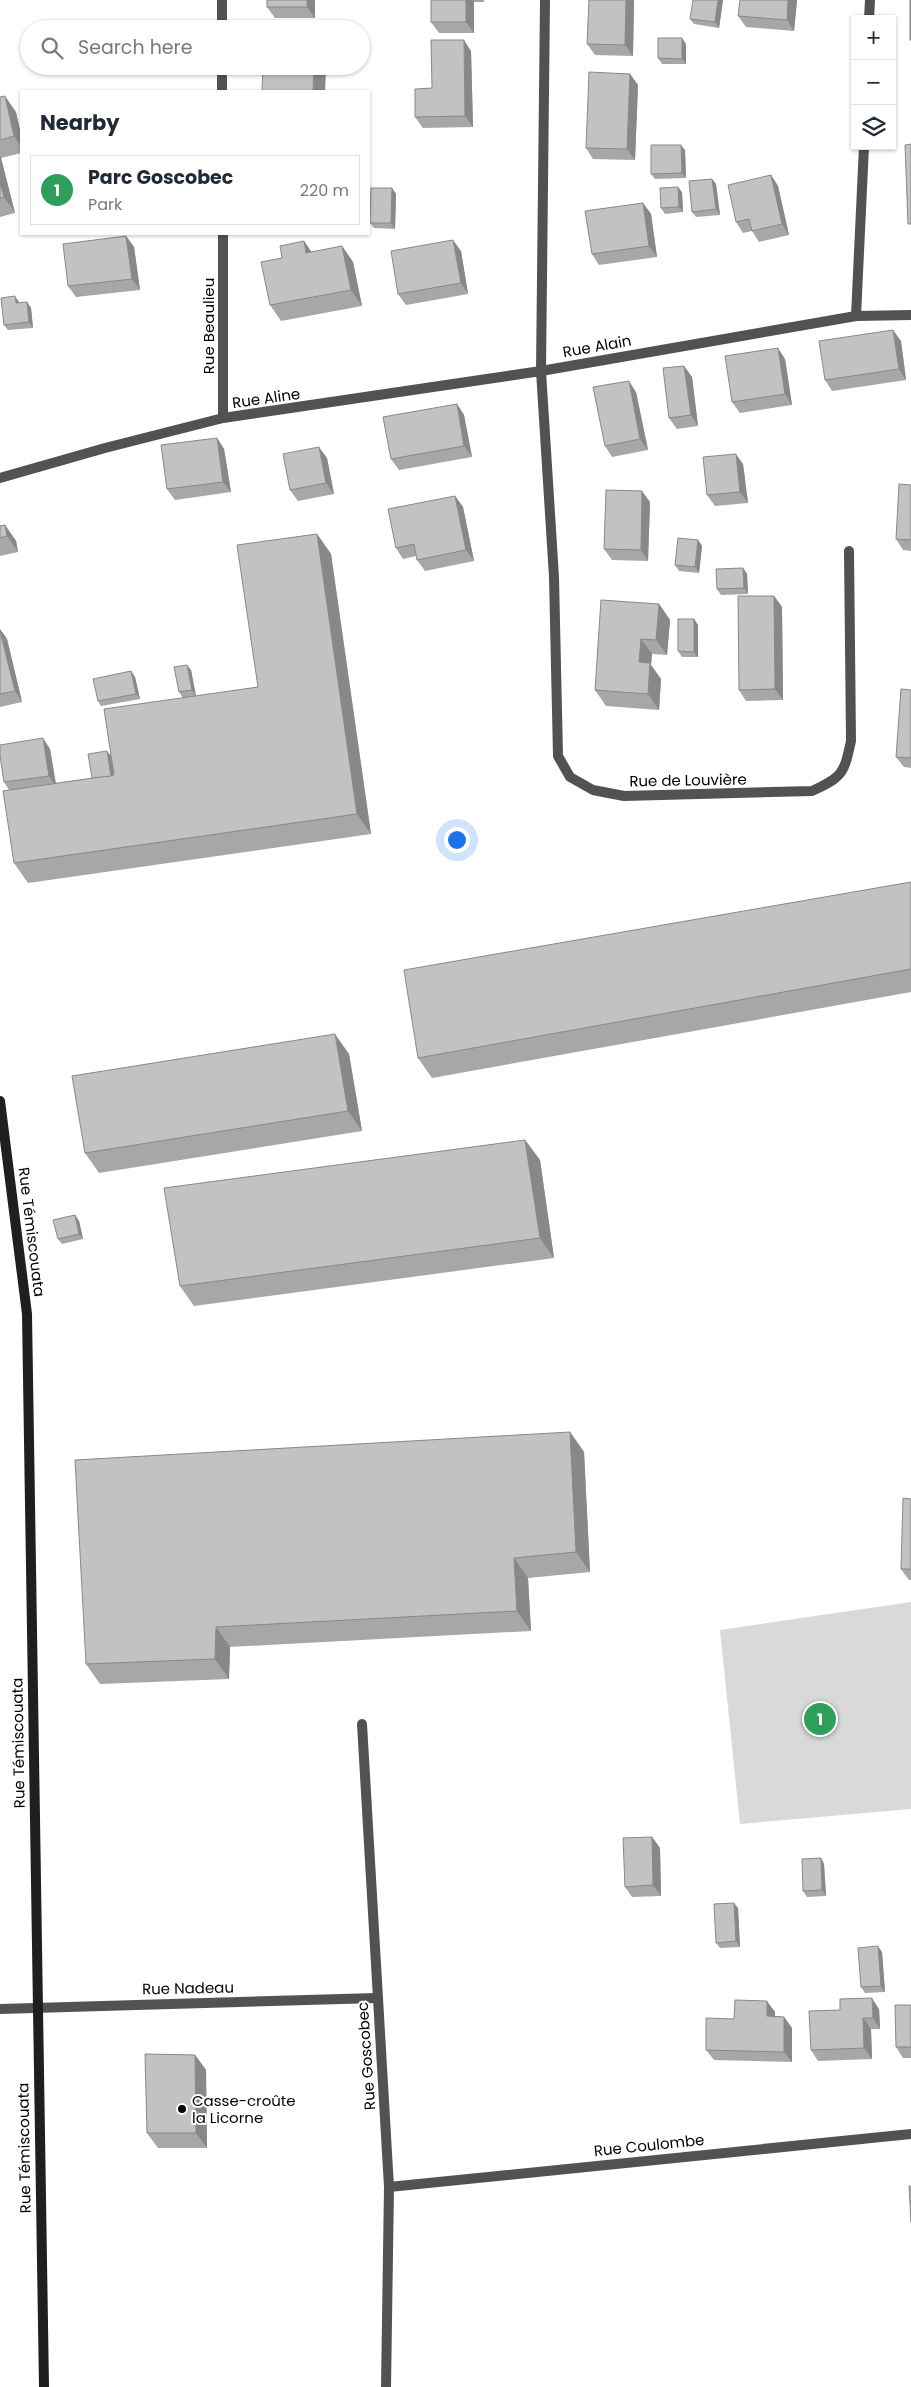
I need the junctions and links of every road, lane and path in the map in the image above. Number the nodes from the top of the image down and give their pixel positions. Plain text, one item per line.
1 (222, 0) edge
2 (545, 0) edge
3 (870, 0) edge
4 (869, 15) edge
5 (222, 20) edge
6 (222, 75) edge
7 (222, 90) edge
8 (864, 150) edge
9 (223, 235) edge
10 (856, 316) junction
11 (911, 316) edge
12 (541, 371) junction
13 (223, 418) junction
14 (0, 478) edge
15 (849, 551) dead end
16 (0, 1100) edge
17 (362, 1724) dead end
18 (377, 1998) junction
19 (37, 2007) junction
20 (0, 2009) edge
21 (911, 2134) edge
22 (389, 2187) junction
23 (44, 2387) edge
24 (386, 2387) edge

1 - 5 street
2 - 12 street, Rue Alain
3 - 4 street
6 - 7 street
8 - 10 street
9 - 13 street, Rue Beaulieu
10 - 11 street
10 - 12 street, Rue Alain
12 - 13 street, Rue Aline
12 - 15 street, Rue de Louvière
13 - 14 street, Rue Aline
16 - 19 main road, Rue Témiscouata
17 - 18 street, Rue Goscobec
18 - 19 street, Rue Nadeau
18 - 22 street, Rue Goscobec
19 - 20 street, Rue Nadeau
19 - 23 main road, Rue Témiscouata
21 - 22 street, Rue Coulombe
22 - 24 street, Rue Goscobec

